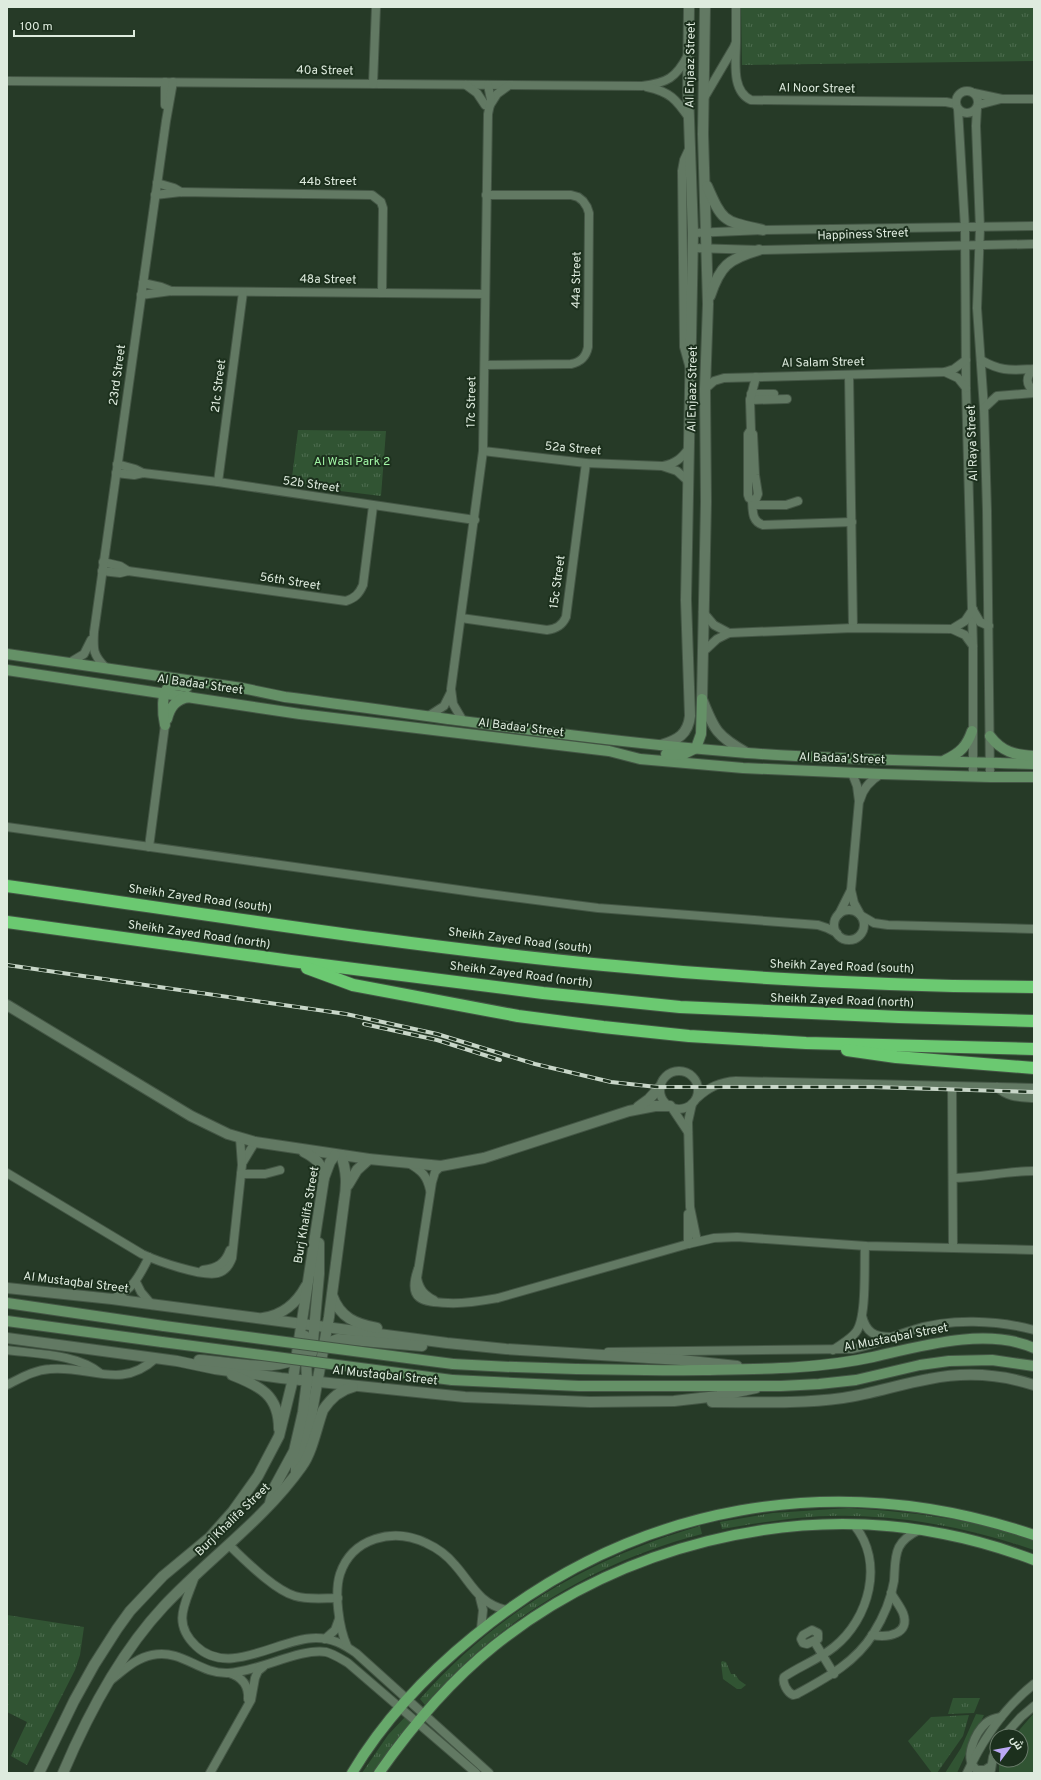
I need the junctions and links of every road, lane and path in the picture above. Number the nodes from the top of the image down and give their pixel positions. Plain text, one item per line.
1 (376, 7) edge
2 (689, 7) edge
3 (705, 7) edge
4 (736, 7) edge
5 (736, 42) junction
6 (688, 55) junction
7 (7, 81) edge
8 (169, 82) junction
9 (376, 84) junction
10 (466, 85) junction
11 (488, 85) junction
12 (508, 86) junction
13 (642, 86) junction
14 (974, 93) junction
15 (704, 98) junction
16 (1002, 99) junction
17 (1034, 99) edge
18 (957, 104) junction
19 (977, 107) junction
20 (488, 108) junction
21 (689, 118) junction
22 (691, 146) junction
23 (704, 180) junction
24 (157, 183) junction
25 (181, 192) junction
26 (155, 195) junction
27 (486, 195) junction
28 (1034, 226) edge
29 (965, 228) junction
30 (980, 228) junction
31 (763, 230) junction
32 (693, 233) junction
33 (705, 233) junction
34 (964, 244) junction
35 (1034, 244) edge
36 (980, 245) junction
37 (693, 248) junction
38 (706, 248) junction
39 (758, 250) junction
40 (143, 283) junction
41 (171, 291) junction
42 (243, 292) junction
43 (382, 293) junction
44 (485, 294) junction
45 (141, 295) junction
46 (708, 304) junction
47 (966, 360) junction
48 (981, 360) junction
49 (485, 365) junction
50 (691, 368) junction
51 (1034, 370) edge
52 (945, 372) junction
53 (849, 374) junction
54 (756, 377) junction
55 (966, 388) junction
56 (705, 389) junction
57 (1034, 392) edge
58 (787, 396) dead end
59 (751, 397) junction
60 (984, 408) junction
61 (689, 448) junction
62 (483, 451) junction
63 (586, 463) junction
64 (117, 464) junction
65 (662, 466) junction
66 (116, 473) junction
67 (143, 474) junction
68 (688, 481) junction
69 (218, 482) junction
70 (798, 501) dead end
71 (753, 503) junction
72 (373, 506) junction
73 (475, 520) junction
74 (852, 522) junction
75 (103, 566) junction
76 (972, 610) junction
77 (703, 612) junction
78 (461, 618) junction
79 (989, 626) junction
80 (853, 628) junction
81 (952, 628) junction
82 (94, 632) junction
83 (729, 633) junction
84 (973, 647) junction
85 (703, 652) junction
86 (7, 654) edge
87 (69, 663) junction
88 (106, 668) junction
89 (7, 670) edge
90 (242, 688) junction
91 (452, 689) junction
92 (164, 692) junction
93 (190, 697) junction
94 (702, 699) junction
95 (430, 716) junction
96 (463, 721) junction
97 (165, 725) junction
98 (972, 731) junction
99 (990, 736) junction
100 (661, 745) junction
101 (696, 748) junction
102 (609, 751) junction
103 (747, 753) junction
104 (1034, 756) edge
105 (943, 761) junction
106 (973, 762) junction
107 (990, 762) junction
108 (1034, 764) edge
109 (852, 773) junction
110 (882, 774) junction
111 (973, 777) junction
112 (990, 777) junction
113 (1034, 777) edge
114 (860, 801) junction
115 (7, 827) edge
116 (149, 847) junction
117 (7, 886) edge
118 (851, 890) junction
119 (861, 915) junction
120 (837, 916) junction
121 (7, 922) edge
122 (803, 924) junction
123 (1034, 929) edge
124 (837, 933) junction
125 (291, 962) junction
126 (1034, 987) edge
127 (7, 1005) edge
128 (1034, 1021) edge
129 (806, 1042) junction
130 (1034, 1049) edge
131 (1034, 1068) edge
132 (952, 1086) junction
133 (997, 1087) junction
134 (660, 1088) junction
135 (1034, 1088) edge
136 (1034, 1098) edge
137 (694, 1101) junction
138 (671, 1107) junction
139 (629, 1111) junction
140 (689, 1134) junction
141 (240, 1138) junction
142 (255, 1142) junction
143 (299, 1150) junction
144 (338, 1155) junction
145 (369, 1159) junction
146 (408, 1163) junction
147 (242, 1165) junction
148 (440, 1166) junction
149 (280, 1170) dead end
150 (1034, 1171) edge
151 (7, 1172) edge
152 (241, 1174) junction
153 (324, 1178) junction
154 (953, 1178) junction
155 (347, 1187) junction
156 (430, 1193) junction
157 (690, 1207) junction
158 (318, 1222) junction
159 (697, 1241) junction
160 (688, 1244) junction
161 (865, 1246) junction
162 (953, 1248) junction
163 (1034, 1250) edge
164 (146, 1255) junction
165 (309, 1274) junction
166 (137, 1279) junction
167 (7, 1288) edge
168 (332, 1294) junction
169 (112, 1299) junction
170 (7, 1303) edge
171 (152, 1305) junction
172 (862, 1316) junction
173 (252, 1319) junction
174 (7, 1321) edge
175 (302, 1325) junction
176 (314, 1326) junction
177 (327, 1328) junction
178 (1034, 1330) edge
179 (891, 1337) junction
180 (7, 1338) edge
181 (403, 1338) junction
182 (447, 1343) junction
183 (1031, 1346) edge
184 (323, 1348) junction
185 (7, 1350) edge
186 (833, 1350) junction
187 (584, 1354) junction
188 (309, 1356) junction
189 (156, 1358) junction
190 (297, 1359) junction
191 (177, 1361) junction
192 (1021, 1364) junction
193 (1034, 1366) edge
194 (216, 1369) junction
195 (762, 1369) junction
196 (1034, 1371) edge
197 (101, 1374) junction
198 (293, 1379) junction
199 (312, 1382) junction
200 (7, 1385) edge
201 (1034, 1385) edge
202 (355, 1386) junction
203 (762, 1386) junction
204 (674, 1402) junction
205 (276, 1442) junction
206 (296, 1472) junction
207 (269, 1505) junction
208 (854, 1525) junction
209 (920, 1530) junction
210 (1034, 1535) edge
211 (229, 1545) junction
212 (1034, 1560) edge
213 (196, 1573) junction
214 (891, 1594) junction
215 (338, 1598) junction
216 (480, 1598) junction
217 (506, 1610) junction
218 (340, 1617) junction
219 (481, 1629) junction
220 (872, 1636) junction
221 (326, 1639) junction
222 (814, 1642) dead end
223 (347, 1646) junction
224 (823, 1656) junction
225 (264, 1666) junction
226 (229, 1673) junction
227 (834, 1674) junction
228 (110, 1682) junction
229 (1034, 1684) edge
230 (407, 1698) junction
231 (248, 1704) junction
232 (1034, 1706) edge
233 (399, 1707) junction
234 (424, 1714) junction
235 (416, 1723) junction
236 (1011, 1728) edge
237 (972, 1764) junction
238 (992, 1769) edge
239 (39, 1773) edge
240 (63, 1773) edge
241 (210, 1773) edge
242 (352, 1773) edge
243 (379, 1773) edge
244 (476, 1773) edge
245 (489, 1773) edge
246 (967, 1773) edge

1 - 9 street
2 - 6 street, Al Enjaaz Street
3 - 15 street, Al Enjaaz Street
4 - 5 street, Al Noor Street
5 - 15 street
5 - 18 street, Al Noor Street
6 - 13 street, 40a Street
6 - 21 street, Al Enjaaz Street
7 - 8 street, 40a Street
8 - 9 street, 40a Street
8 - 24 street, 23rd Street
9 - 10 street, 40a Street
10 - 11 street, 40a Street
10 - 20 street
11 - 12 street, 40a Street
11 - 20 street, 17c Street
12 - 13 street, 40a Street
12 - 20 street
13 - 21 street, 40a Street
14 - 16 street
14 - 18 street
14 - 19 street
15 - 23 street, Al Enjaaz Street
16 - 17 street
16 - 19 street
18 - 19 street
18 - 29 street, Al Raya Street
19 - 30 street, Al Raya Street
20 - 27 street, 17c Street
21 - 22 street, Al Enjaaz Street
22 - 32 street, Al Enjaaz Street
22 - 50 street, Al Enjaaz Street
23 - 31 street
23 - 33 street, Al Enjaaz Street
24 - 25 street, 44b Street
24 - 26 street, 23rd Street
25 - 26 street, 44b Street
25 - 43 street, 44b Street
26 - 40 street, 23rd Street
27 - 44 street, 17c Street
27 - 49 street, 44a Street
28 - 30 street, Happiness Street
29 - 30 street, Happiness Street
29 - 31 street, Happiness Street
29 - 34 street, Al Raya Street
30 - 36 street, Al Raya Street
31 - 33 street, Happiness Street
32 - 33 street, Happiness Street
32 - 37 street, Al Enjaaz Street
33 - 38 street, Al Enjaaz Street
34 - 36 street, Happiness Street
34 - 39 street, Happiness Street
34 - 47 street, Al Raya Street
35 - 36 street, Happiness Street
36 - 48 street, Al Raya Street
37 - 38 street, Happiness Street
37 - 50 street, Al Enjaaz Street
38 - 39 street, Happiness Street
38 - 46 street, Al Enjaaz Street
39 - 46 street
40 - 41 street, 48a Street
40 - 45 street, 23rd Street
41 - 42 street, 48a Street
41 - 45 street, 48a Street
42 - 43 street, 48a Street
42 - 69 street, 21c Street
43 - 44 street, 48a Street
44 - 49 street, 17c Street
45 - 64 street, 23rd Street
46 - 56 street, Al Enjaaz Street
47 - 52 street, Al Salam Street
47 - 55 street, Al Raya Street
48 - 51 street
48 - 60 street, Al Raya Street
49 - 62 street, 17c Street
50 - 61 street, Al Enjaaz Street
51 - 57 street
52 - 53 street, Al Salam Street
52 - 55 street
53 - 54 street, Al Salam Street
53 - 74 street
54 - 56 street, Al Salam Street
54 - 59 street
55 - 76 street, Al Raya Street
56 - 77 street, Al Enjaaz Street
57 - 60 street
58 - 59 street
59 - 71 street
60 - 79 street, Al Raya Street
61 - 65 street, 52a Street
61 - 68 street, Al Enjaaz Street
62 - 63 street, 52a Street
62 - 73 street, 17c Street
63 - 65 street, 52a Street
63 - 78 street, 15c Street
64 - 66 street, 23rd Street
64 - 67 street, 52b Street
65 - 68 street, 52a Street
66 - 67 street, 52b Street
66 - 75 street, 23rd Street
67 - 69 street, 52b Street
68 - 100 street, Al Enjaaz Street
69 - 72 street, 52b Street
70 - 71 street
71 - 74 street
72 - 73 street, 52b Street
72 - 75 street, 56th Street
73 - 78 street, 17c Street
74 - 80 street
75 - 82 street, 23rd Street
76 - 79 street
76 - 81 street
76 - 84 street, Al Raya Street
77 - 83 street
77 - 85 street, Al Enjaaz Street
78 - 91 street, 17c Street
79 - 99 street, Al Raya Street
80 - 81 street
80 - 83 street
81 - 84 street
82 - 87 street, 23rd Street
82 - 88 street, 23rd Street
83 - 85 street
84 - 98 street, Al Raya Street
85 - 94 street, Al Enjaaz Street
86 - 87 main road, Al Badaa' Street
87 - 88 main road, Al Badaa' Street
88 - 90 main road, Al Badaa' Street
89 - 92 main road, Al Badaa' Street
90 - 92 main road
90 - 95 main road, Al Badaa' Street
91 - 95 street, 17c Street
91 - 96 street, 17c Street
92 - 93 main road, Al Badaa' Street
92 - 97 main road
93 - 97 main road
93 - 102 main road, Al Badaa' Street
94 - 101 main road
94 - 103 street, Al Enjaaz Street
95 - 96 main road, Al Badaa' Street
96 - 100 main road, Al Badaa' Street
97 - 116 street
98 - 105 main road
98 - 106 street, Al Raya Street
99 - 104 main road
99 - 107 street, Al Raya Street
100 - 101 main road, Al Badaa' Street
101 - 102 main road
101 - 103 main road, Al Badaa' Street
102 - 109 main road, Al Badaa' Street
103 - 105 main road, Al Badaa' Street
105 - 106 main road, Al Badaa' Street
106 - 107 main road, Al Badaa' Street
106 - 111 street, Al Raya Street
107 - 108 main road, Al Badaa' Street
107 - 112 street, Al Raya Street
109 - 110 main road, Al Badaa' Street
109 - 114 street
110 - 111 main road, Al Badaa' Street
110 - 114 street
111 - 112 main road, Al Badaa' Street
112 - 113 main road, Al Badaa' Street
114 - 118 street
115 - 116 street
116 - 122 street
117 - 126 highway, Sheikh Zayed Road (south)
118 - 119 street
118 - 120 street
119 - 120 street
119 - 123 street
119 - 124 street
120 - 122 street
120 - 124 street
121 - 125 highway, Sheikh Zayed Road (north)
122 - 124 street
125 - 128 highway, Sheikh Zayed Road (north)
125 - 129 highway
127 - 141 street
129 - 130 highway
129 - 131 highway
132 - 133 street
132 - 137 street
132 - 154 street
133 - 135 street
133 - 136 street
134 - 137 street
134 - 138 street
134 - 139 street
137 - 138 street
137 - 140 street
138 - 139 street
138 - 140 street
139 - 148 street
140 - 157 street
141 - 142 street
141 - 147 street
142 - 143 street
142 - 147 street
143 - 144 street
143 - 153 street
144 - 145 street
144 - 153 street, Burj Khalifa Street
144 - 155 street, Burj Khalifa Street
145 - 146 street
145 - 155 street
146 - 148 street
146 - 156 street
147 - 152 street
148 - 156 street
149 - 152 street
150 - 154 street
151 - 164 street
152 - 164 street
153 - 158 street, Burj Khalifa Street
154 - 162 street
155 - 168 street, Burj Khalifa Street
156 - 160 street
157 - 159 street
157 - 160 street
158 - 165 street, Burj Khalifa Street
158 - 176 street
159 - 160 street
159 - 161 street
161 - 162 street
161 - 172 street
162 - 163 street
164 - 166 street
165 - 173 street
165 - 175 street, Burj Khalifa Street
166 - 169 street
166 - 171 street
167 - 169 street, Al Mustaqbal Street
168 - 177 street, Burj Khalifa Street
168 - 181 street
169 - 171 street, Al Mustaqbal Street
170 - 195 main road, Al Mustaqbal Street, bridge
171 - 173 street, Al Mustaqbal Street
172 - 179 street
172 - 186 street
173 - 175 street, Al Mustaqbal Street
174 - 203 main road, Al Mustaqbal Street, bridge
175 - 176 street, Al Mustaqbal Street
175 - 188 street
175 - 190 street, Burj Khalifa Street
176 - 177 street, Al Mustaqbal Street
176 - 188 street
177 - 181 street, Al Mustaqbal Street
177 - 184 street, Burj Khalifa Street
177 - 188 street
178 - 179 street
179 - 186 street
180 - 189 street, Al Mustaqbal Street
181 - 182 street, Al Mustaqbal Street
182 - 184 street
182 - 187 street, Al Mustaqbal Street
183 - 195 main road, Al Mustaqbal Street
184 - 188 street
184 - 199 street, Burj Khalifa Street
185 - 197 street
186 - 187 street
187 - 195 street, Al Mustaqbal Street
188 - 190 street
188 - 198 street
188 - 199 street
189 - 191 street, Al Mustaqbal Street
189 - 197 street
190 - 191 street
190 - 198 street, Burj Khalifa Street
191 - 194 street, Al Mustaqbal Street
192 - 193 main road, Al Mustaqbal Street
192 - 196 main road
192 - 203 main road, Al Mustaqbal Street
194 - 198 street, Al Mustaqbal Street
194 - 205 street
197 - 200 street
198 - 199 street, Al Mustaqbal Street
198 - 205 street, Burj Khalifa Street
199 - 202 street, Al Mustaqbal Street
199 - 206 street, Burj Khalifa Street
199 - 207 street
201 - 204 street
202 - 204 street, Al Mustaqbal Street
202 - 206 street
203 - 204 street, Al Mustaqbal Street
205 - 239 street, Burj Khalifa Street
206 - 207 street, Burj Khalifa Street
207 - 211 street, Burj Khalifa Street
208 - 209 main road
208 - 224 street
208 - 234 main road
209 - 212 main road
209 - 214 street
210 - 217 main road
211 - 213 street, Burj Khalifa Street
211 - 215 street
213 - 221 street
213 - 228 street, Burj Khalifa Street
214 - 220 street
214 - 220 street
215 - 216 street
215 - 218 street
216 - 217 street
216 - 219 street
217 - 219 main road
218 - 221 street
218 - 223 street
219 - 230 main road
220 - 227 street
221 - 223 street
222 - 224 street
223 - 230 street
224 - 227 street
224 - 227 street
225 - 226 street
225 - 231 street
225 - 233 street
226 - 228 street
226 - 231 street
228 - 240 street, Burj Khalifa Street
229 - 237 street
230 - 233 main road
230 - 234 street
231 - 241 street
232 - 236 street
233 - 235 street
233 - 242 main road
234 - 235 main road
234 - 245 street
235 - 243 main road
235 - 244 street
237 - 238 street
237 - 246 street

